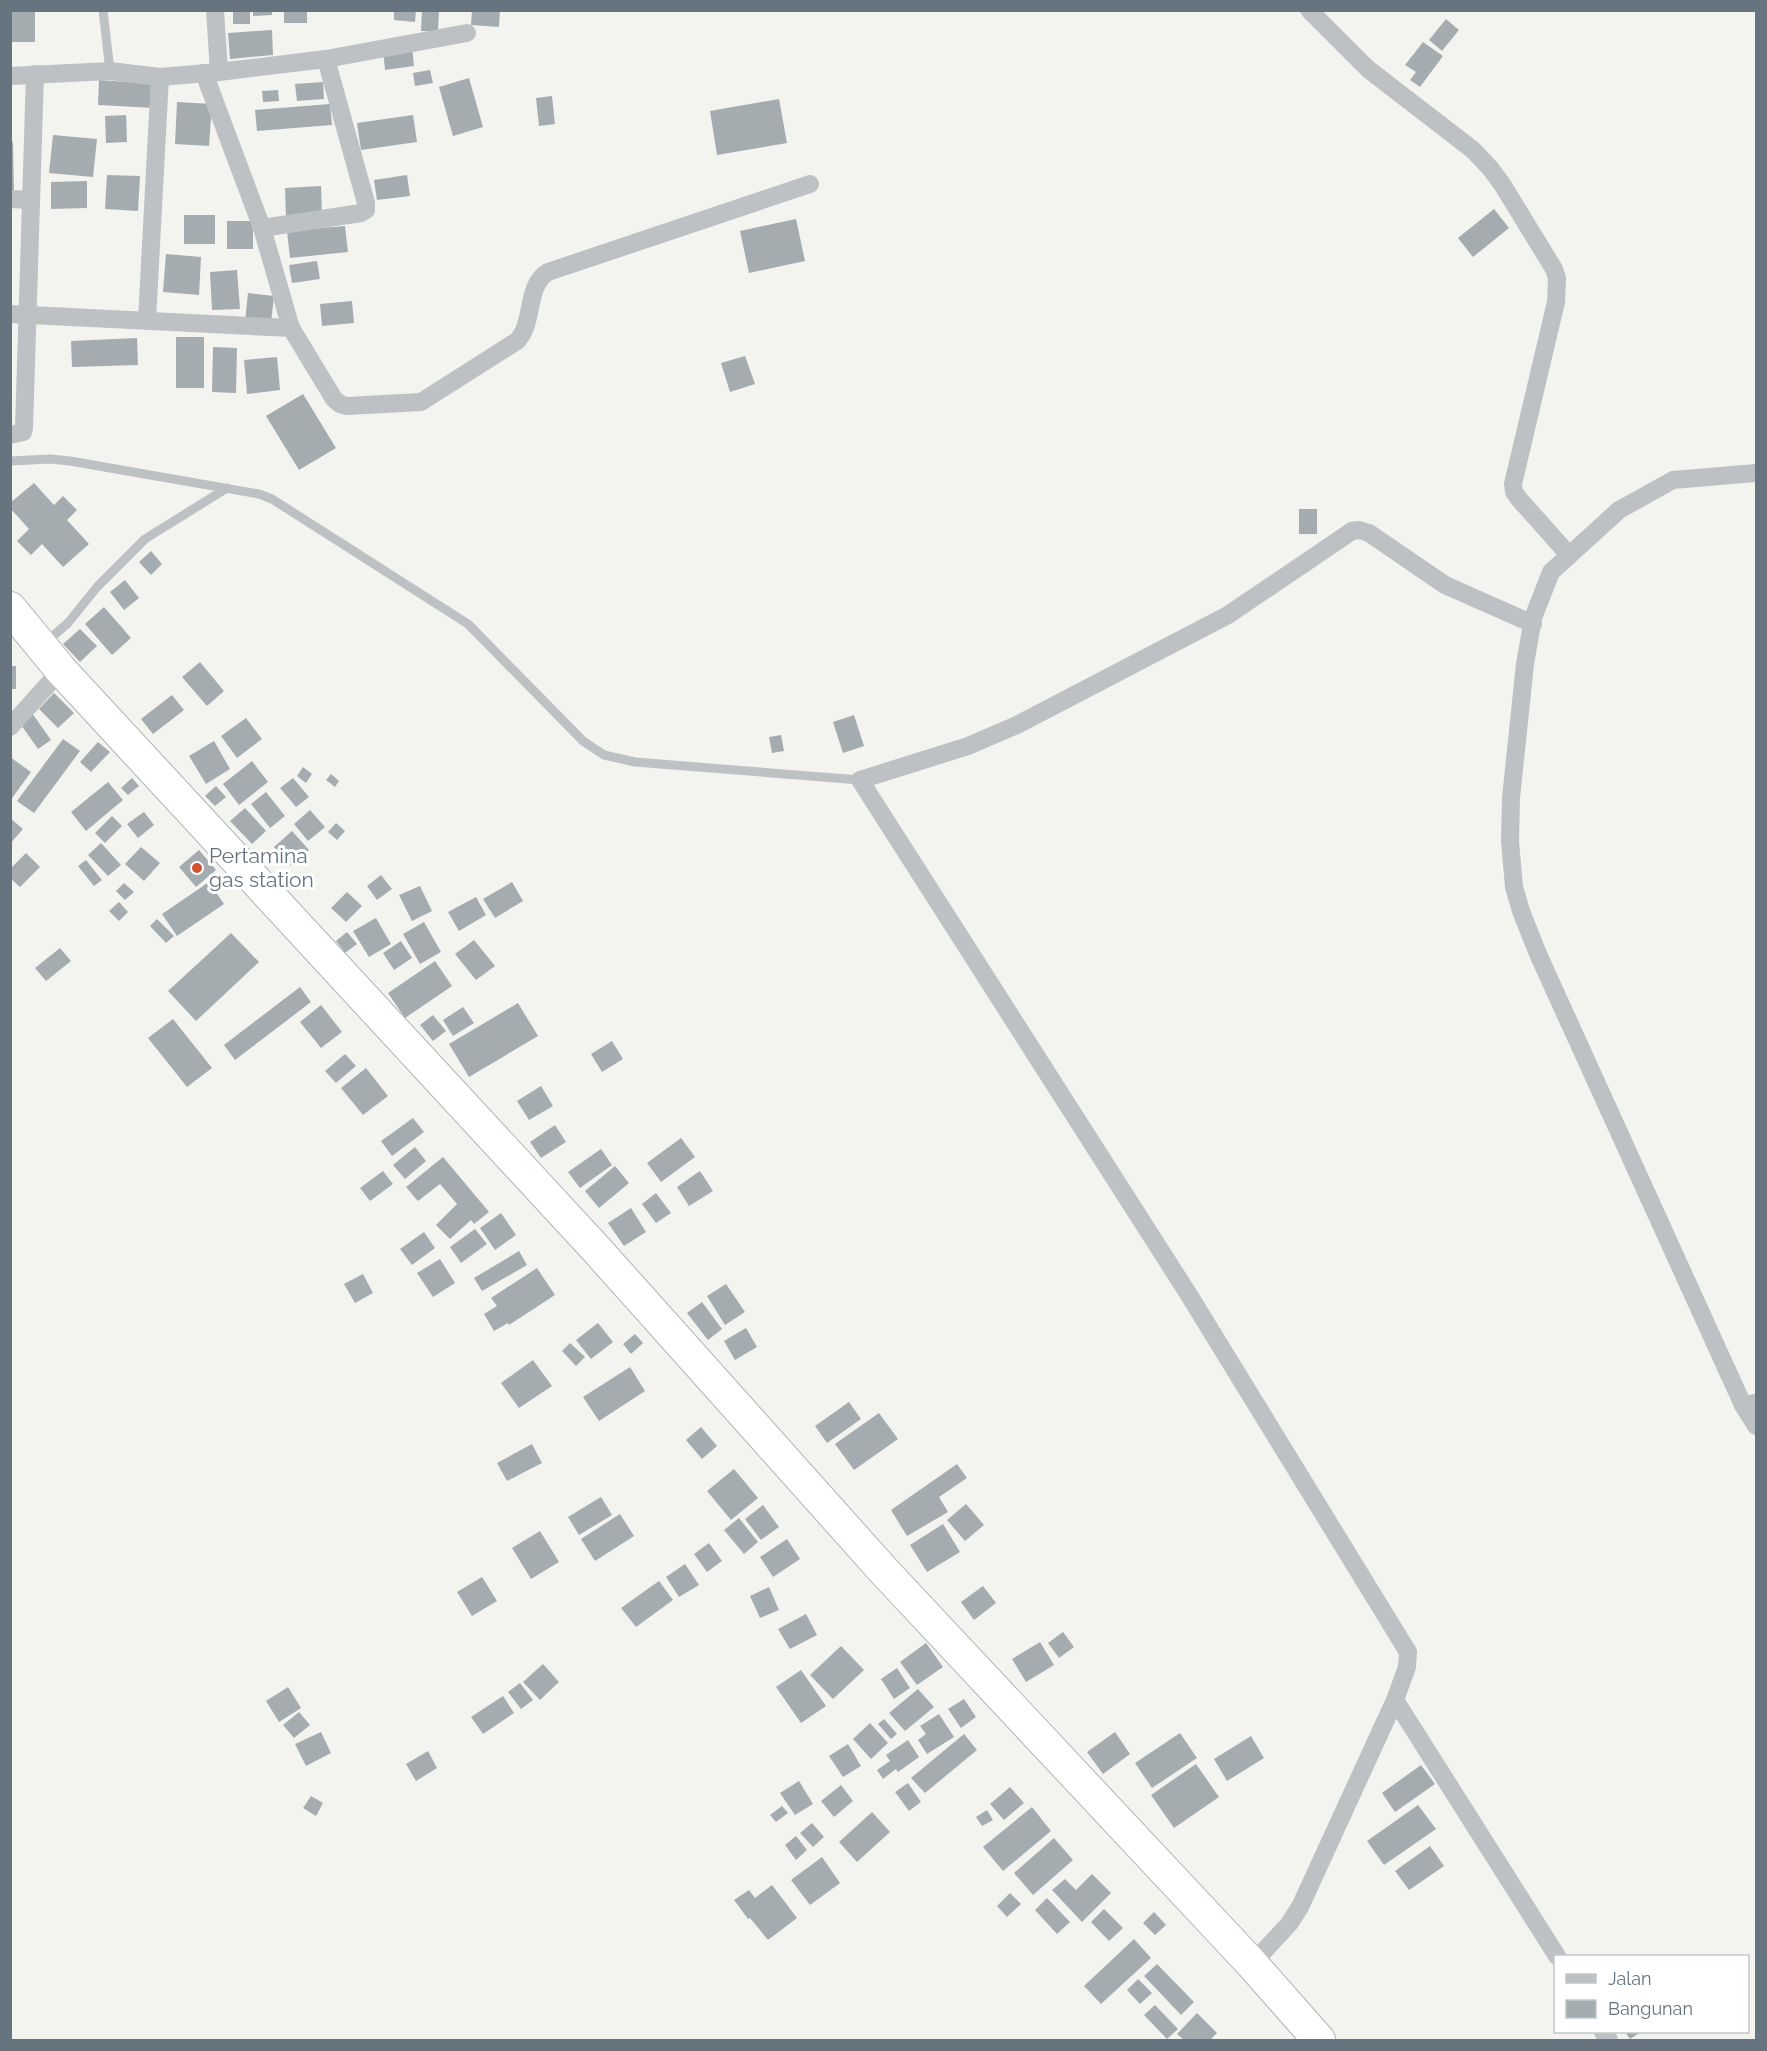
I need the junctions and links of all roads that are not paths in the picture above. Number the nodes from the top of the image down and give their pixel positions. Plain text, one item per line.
1 (103, 10) edge
2 (215, 10) edge
3 (1309, 10) edge
4 (467, 33) dead end
5 (326, 59) junction
6 (110, 70) junction
7 (212, 72) junction
8 (35, 74) junction
9 (10, 76) edge
10 (160, 77) junction
11 (810, 184) dead end
12 (10, 199) edge
13 (31, 200) junction
14 (262, 228) junction
15 (19, 315) edge
16 (147, 320) junction
17 (291, 328) junction
18 (10, 435) edge
19 (10, 461) edge
20 (1756, 473) edge
21 (227, 488) junction
22 (1569, 555) junction
23 (10, 608) edge
24 (1533, 624) junction
25 (51, 658) junction
26 (10, 727) edge
27 (860, 780) junction
28 (1750, 1404) edge
29 (1756, 1426) edge
30 (1395, 1700) junction
31 (1556, 1955) edge
32 (1252, 1964) junction
33 (1319, 2040) edge

1 - 6 lane
2 - 7 street
3 - 22 street
4 - 5 street
5 - 7 street
5 - 14 street
6 - 8 street
6 - 10 street
7 - 10 street
7 - 14 street
8 - 9 street
8 - 13 street
10 - 16 street
11 - 17 street
12 - 13 street
13 - 15 street
14 - 17 street
15 - 16 street
15 - 18 street
16 - 17 street
19 - 21 lane
20 - 22 street
21 - 25 lane
21 - 27 lane
22 - 24 street
23 - 25 highway
24 - 27 street
24 - 28 street
25 - 26 street
25 - 32 highway
27 - 30 street
28 - 29 street
30 - 31 street
30 - 32 street
32 - 33 highway

